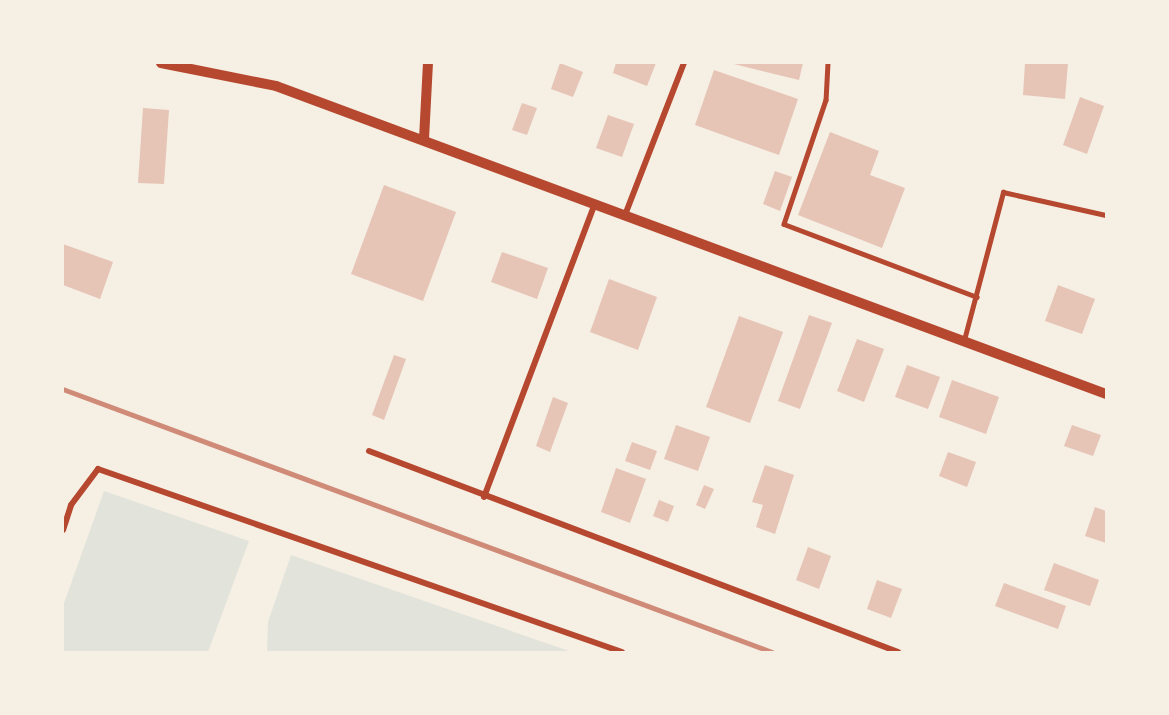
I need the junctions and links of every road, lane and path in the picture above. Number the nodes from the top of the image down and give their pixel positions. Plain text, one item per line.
1 (161, 63) edge
2 (428, 63) edge
3 (684, 63) edge
4 (828, 63) edge
5 (424, 139) junction
6 (595, 204) junction
7 (626, 215) junction
8 (1106, 215) edge
9 (977, 297) junction
10 (964, 341) junction
11 (1106, 394) edge
12 (369, 451) dead end
13 (484, 496) junction
14 (63, 530) edge
15 (622, 652) edge
16 (898, 652) edge

1 - 5 street
2 - 5 street
3 - 7 street
4 - 9 lane
5 - 6 street
6 - 7 street
6 - 13 street
7 - 10 street
8 - 9 lane
9 - 10 lane
10 - 11 street
12 - 13 street
13 - 16 street
14 - 15 street

